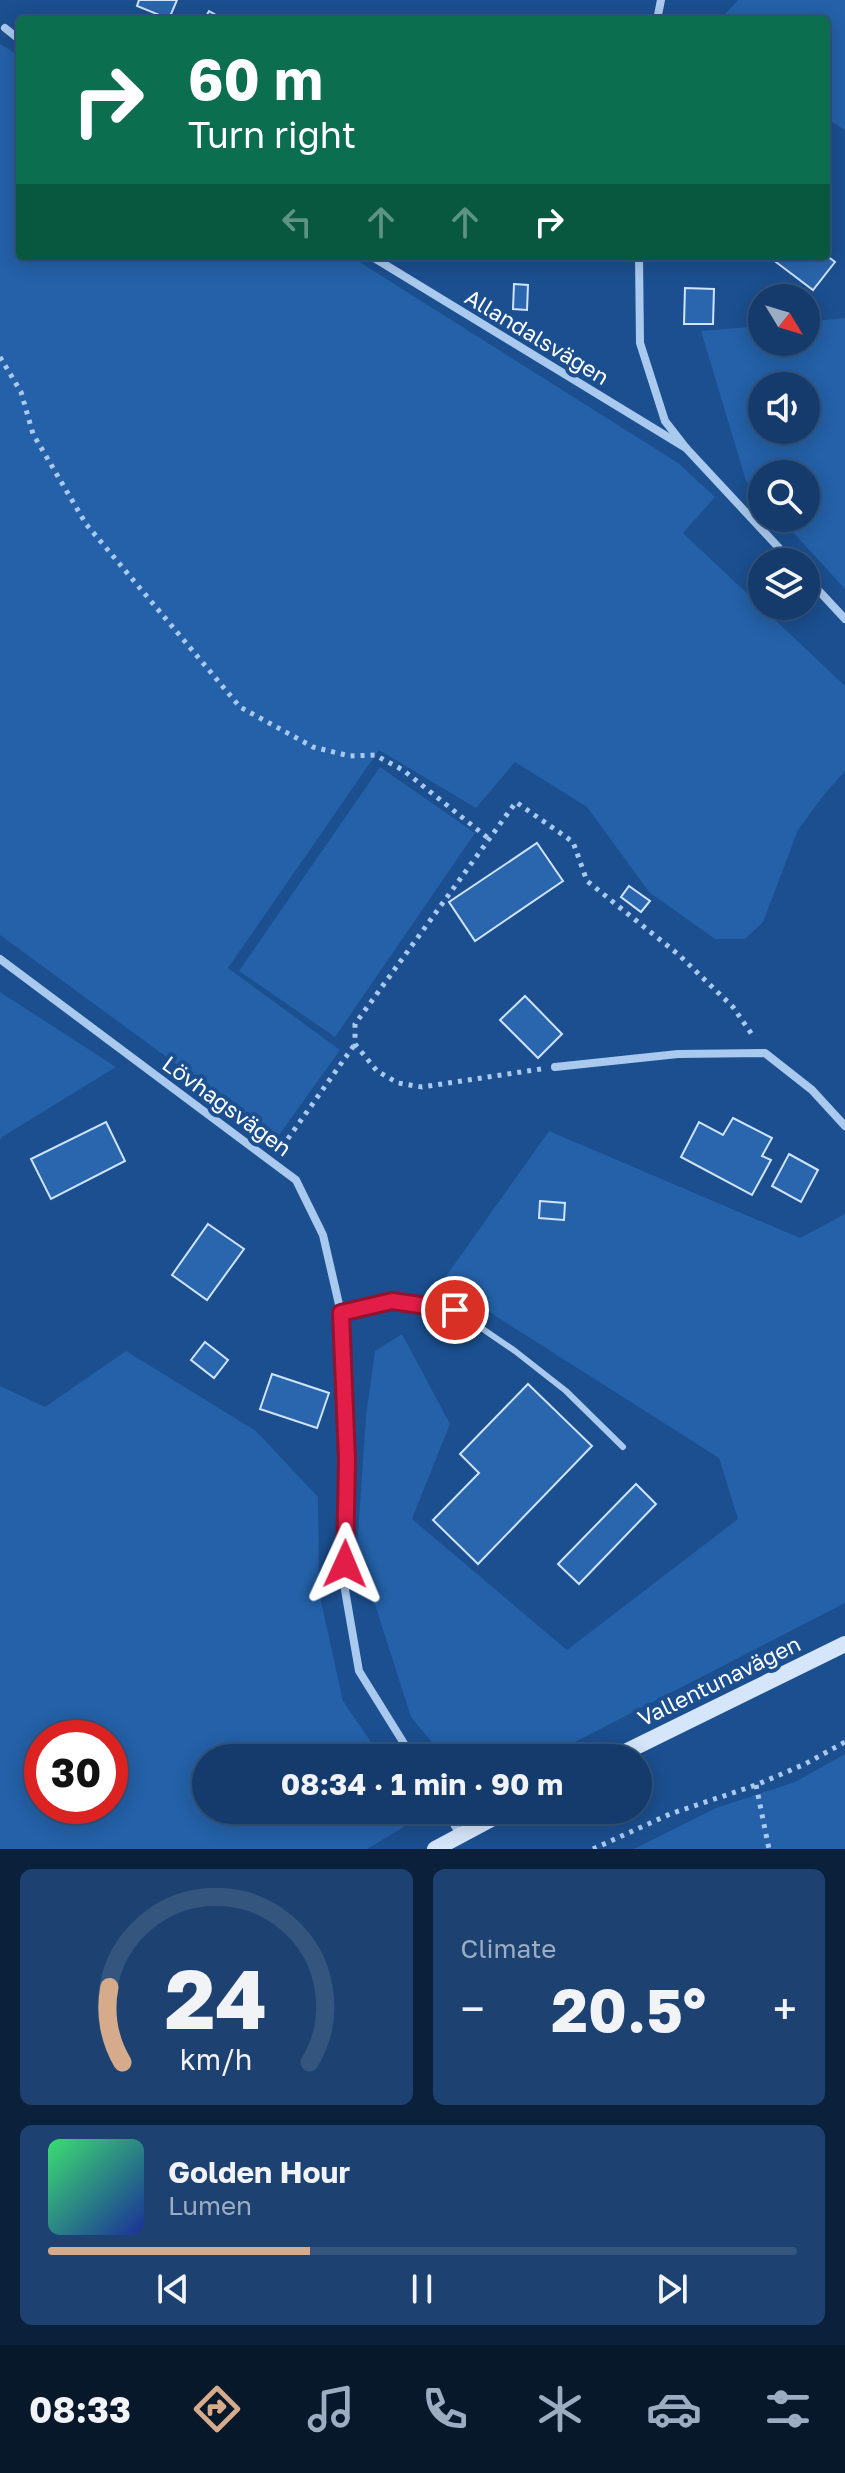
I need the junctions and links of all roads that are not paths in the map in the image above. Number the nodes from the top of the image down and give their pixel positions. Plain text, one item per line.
1 (5, 28) dead end
2 (16, 37) edge
3 (378, 260) edge
4 (639, 260) edge
5 (686, 448) junction
6 (779, 548) edge
7 (820, 592) edge
8 (845, 619) edge
9 (0, 959) edge
10 (555, 1067) road end
11 (845, 1126) edge
12 (341, 1313) junction
13 (623, 1447) dead end
14 (845, 1644) edge
15 (404, 1744) edge
16 (641, 1744) edge
17 (454, 1824) edge
18 (480, 1824) edge
19 (460, 1834) junction
20 (435, 1849) edge

1 - 2 street
3 - 5 street, Allandalsvägen
4 - 5 street, Allandalsvägen
5 - 6 street, Allandalsvägen
7 - 8 street
9 - 12 street, Lövhagsvägen
10 - 11 street
12 - 13 lane
12 - 15 street, Lövhagsvägen
14 - 16 main road, Vallentunavägen
17 - 19 street
18 - 19 main road
19 - 20 main road

